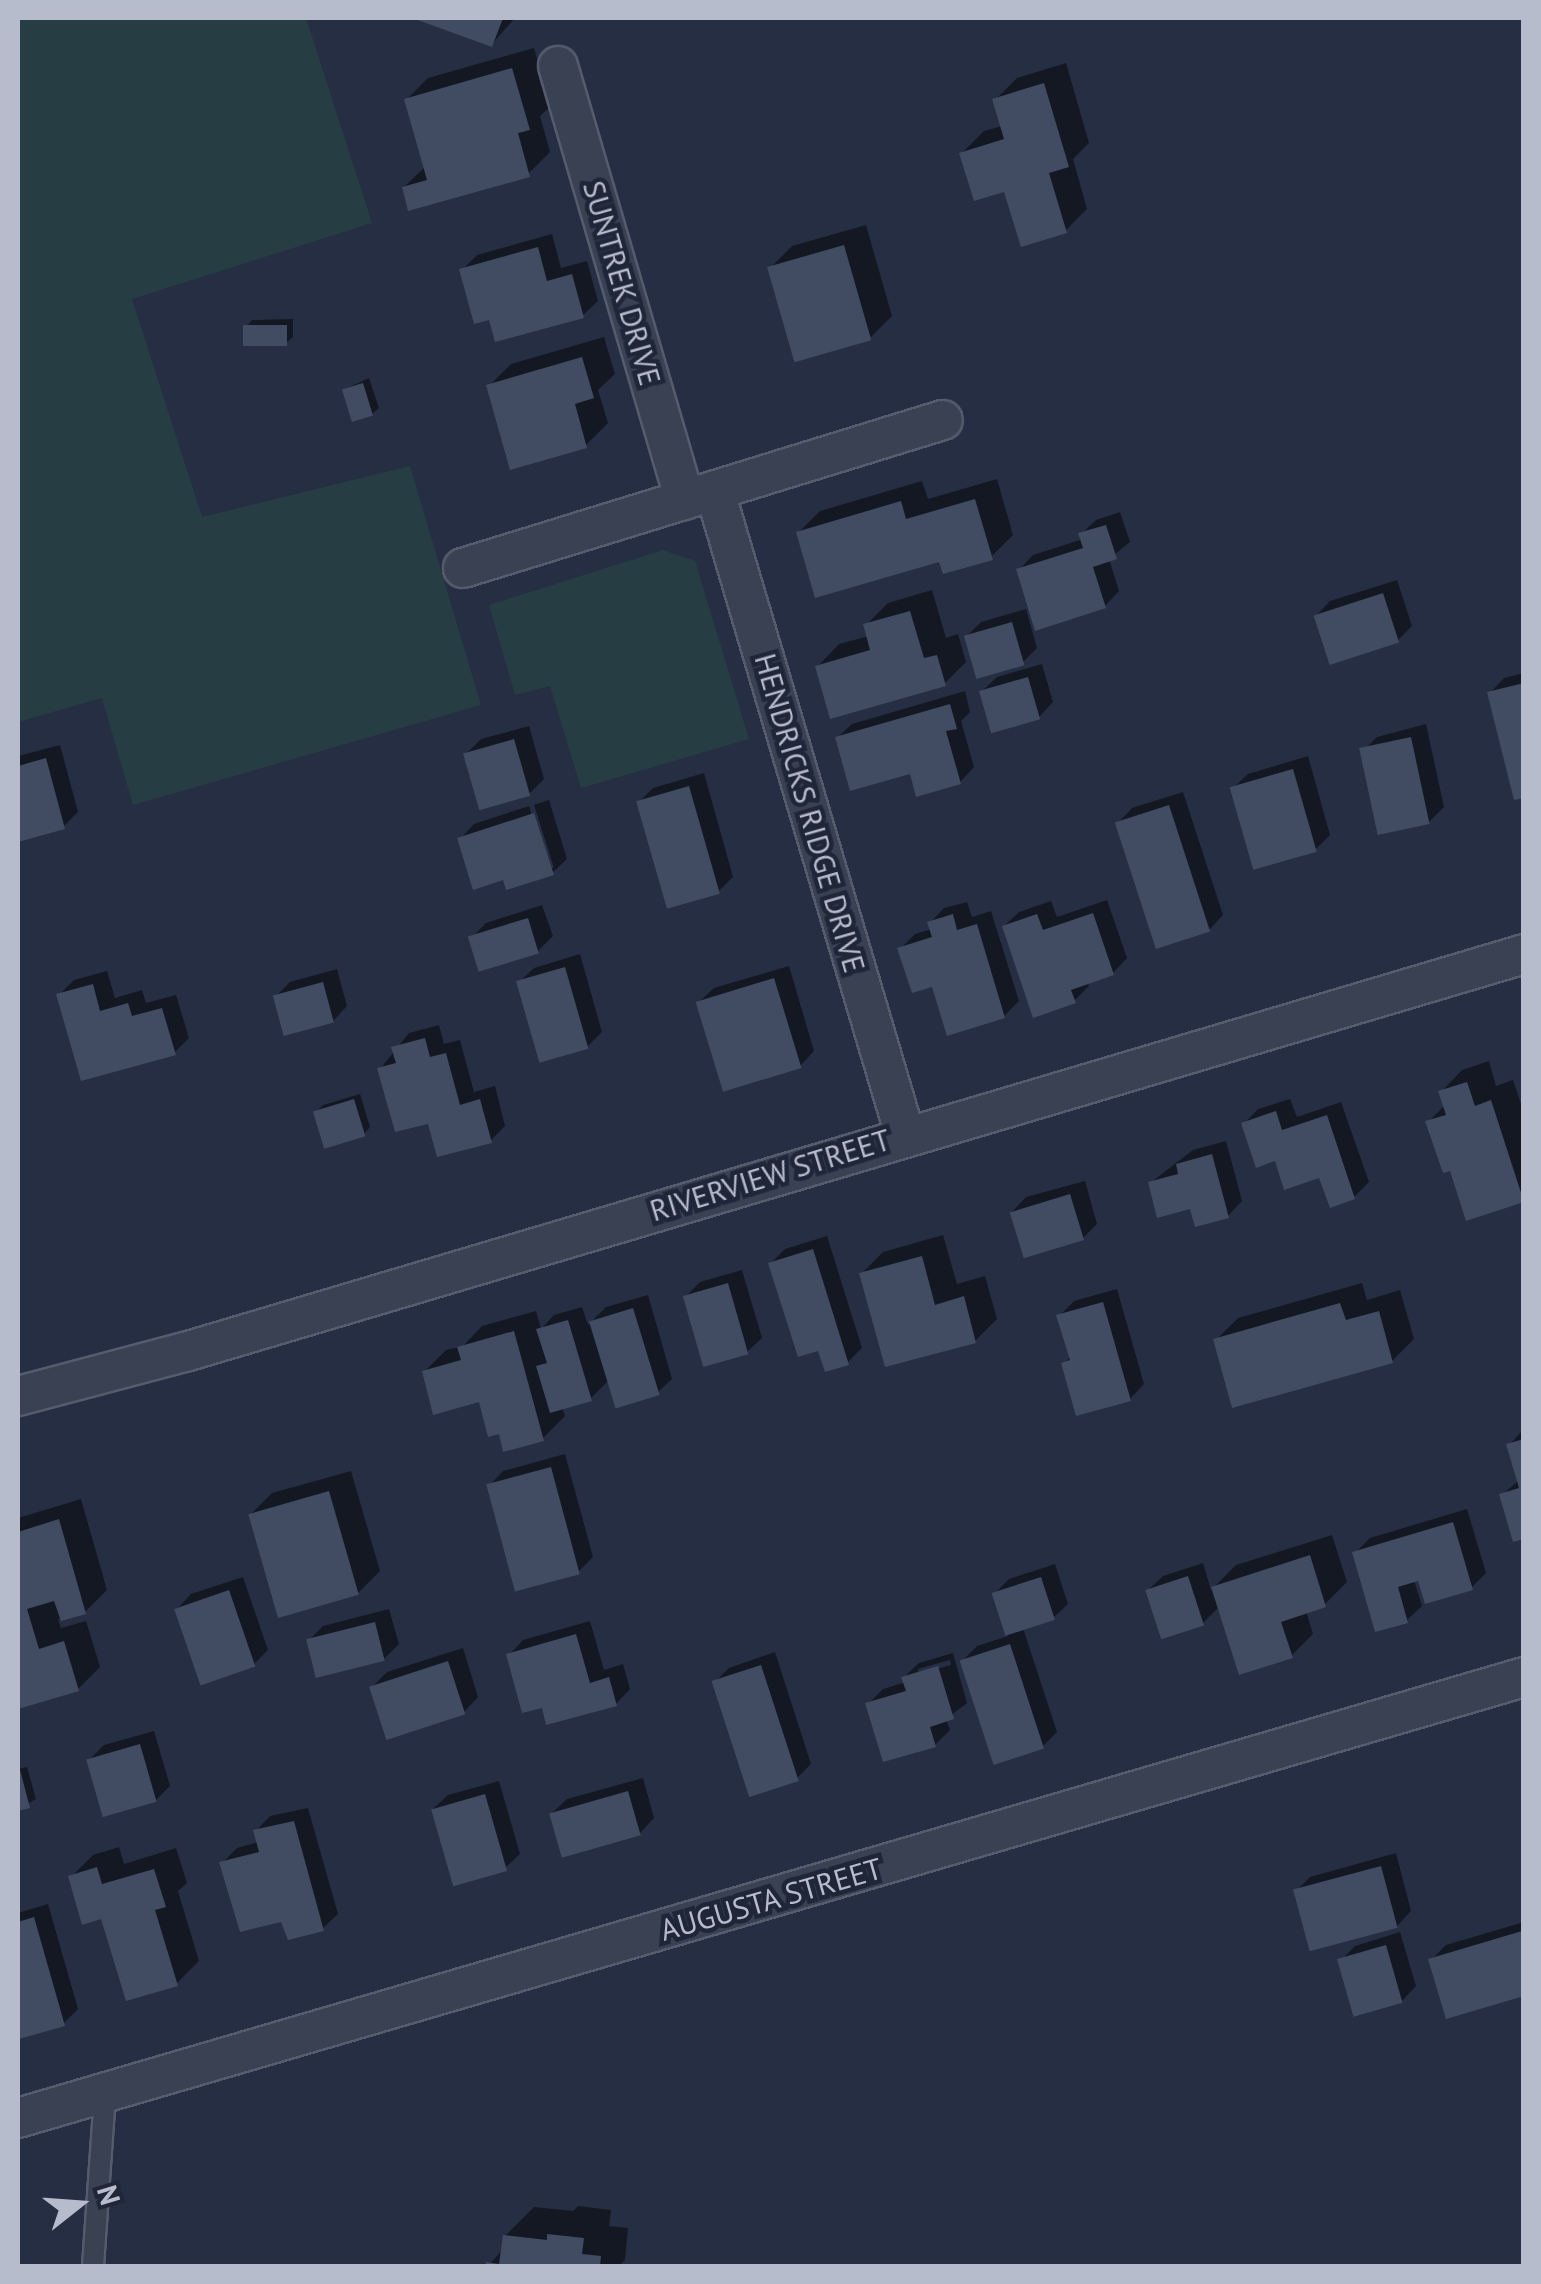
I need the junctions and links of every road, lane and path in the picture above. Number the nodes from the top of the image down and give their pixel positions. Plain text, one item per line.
1 (558, 66) dead end
2 (943, 420) dead end
3 (700, 496) junction
4 (463, 568) dead end
5 (1524, 954) edge
6 (905, 1135) junction
7 (18, 1396) edge
8 (1524, 1677) edge
9 (105, 2093) junction
10 (18, 2118) edge
11 (93, 2266) edge

1 - 3 street, SUNTREK DRIVE
2 - 3 street
3 - 4 street
3 - 6 street, HENDRICKS RIDGE DRIVE
5 - 6 street, RIVERVIEW STREET
6 - 7 street, RIVERVIEW STREET
8 - 9 street, AUGUSTA STREET
9 - 10 street, AUGUSTA STREET
9 - 11 lane

